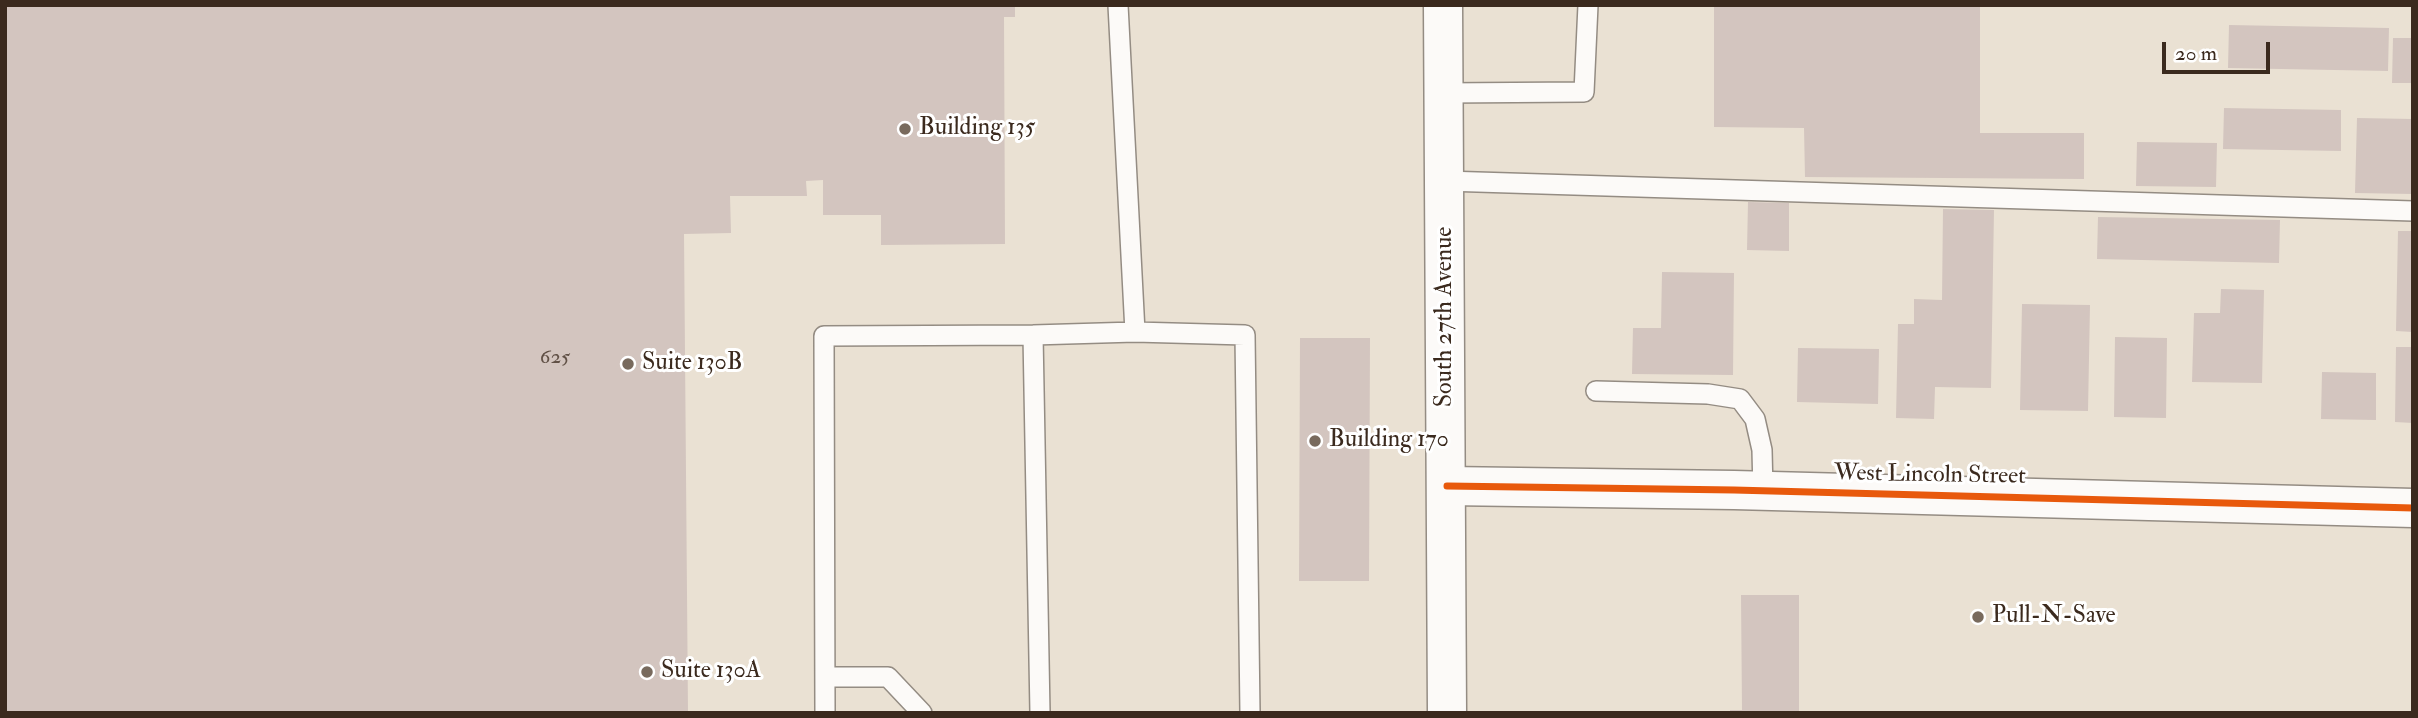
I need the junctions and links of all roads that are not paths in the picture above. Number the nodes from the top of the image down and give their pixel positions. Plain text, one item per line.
1 (1118, 5) edge
2 (1443, 5) edge
3 (1588, 5) edge
4 (1444, 93) junction
5 (1445, 181) junction
6 (2413, 211) edge
7 (1135, 332) junction
8 (1033, 335) junction
9 (1596, 391) dead end
10 (1447, 486) junction
11 (1763, 491) junction
12 (2413, 508) edge
13 (826, 677) junction
14 (825, 713) edge
15 (922, 713) edge
16 (1040, 713) edge
17 (1251, 713) edge
18 (1447, 713) edge

1 - 7 lane
2 - 4 street, South 27th Avenue
3 - 4 lane
4 - 5 street, South 27th Avenue
5 - 6 lane
5 - 10 street, South 27th Avenue
7 - 8 lane
7 - 17 lane
8 - 13 lane
8 - 16 lane
9 - 11 lane
10 - 11 street, West Lincoln Street
10 - 18 street, South 27th Avenue
11 - 12 street, West Lincoln Street
13 - 14 lane
13 - 15 lane

